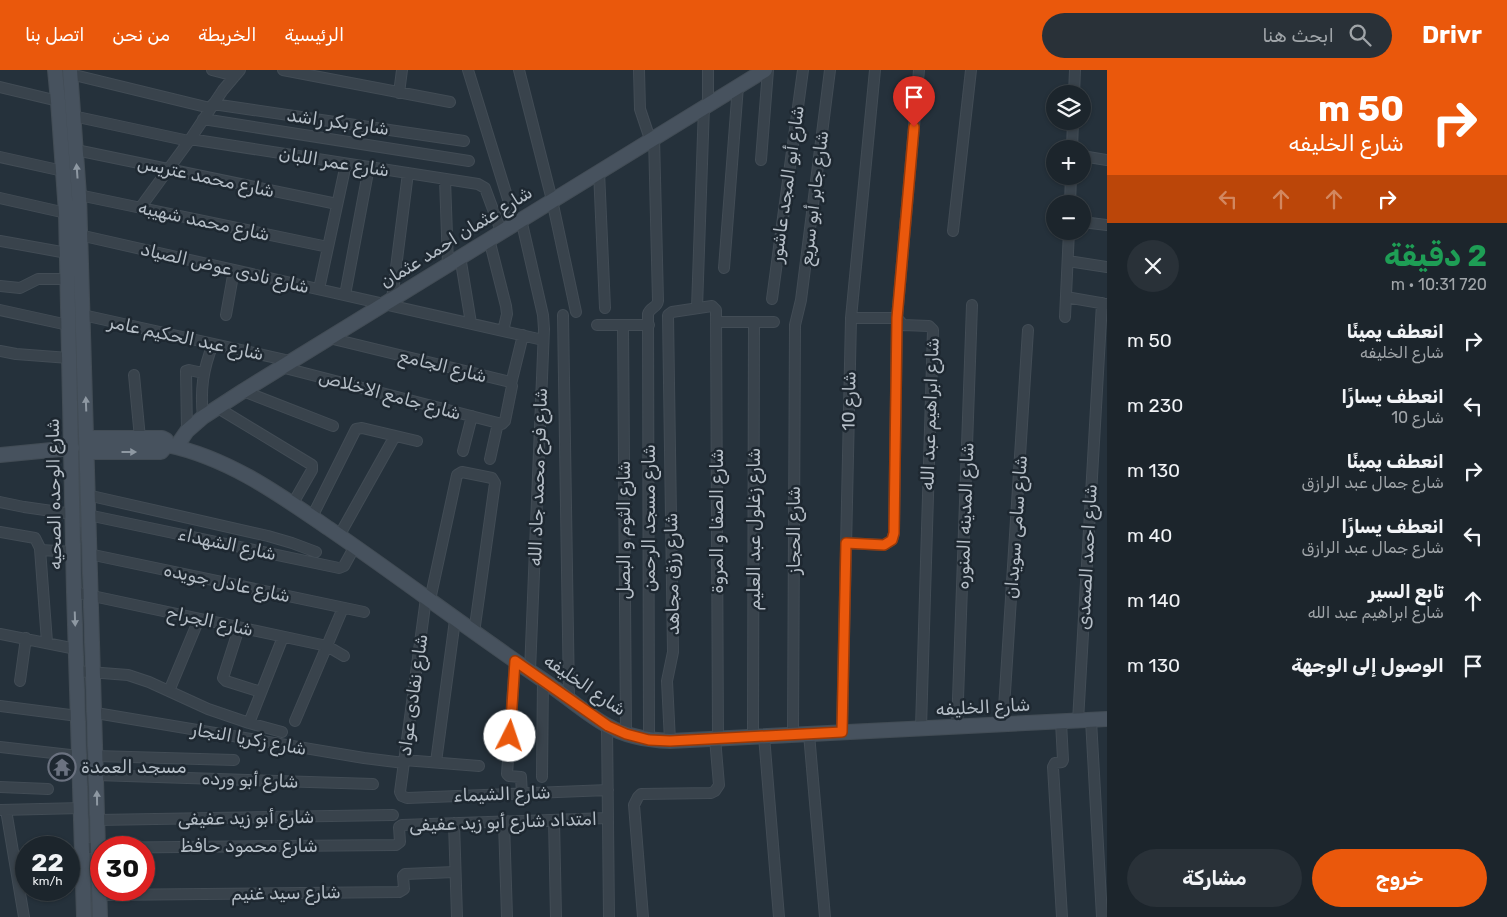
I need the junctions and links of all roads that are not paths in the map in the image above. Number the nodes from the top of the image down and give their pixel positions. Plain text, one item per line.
1 (54, 70) edge
2 (212, 70) edge
3 (283, 70) edge
4 (402, 70) edge
5 (468, 70) edge
6 (520, 70) edge
7 (639, 70) edge
8 (708, 70) edge
9 (766, 70) edge
10 (803, 70) edge
11 (830, 70) edge
12 (875, 70) edge
13 (918, 70) edge
14 (970, 70) edge
15 (1075, 70) edge
16 (238, 73) edge
17 (752, 74) edge
18 (70, 77) edge
19 (1074, 85) edge
20 (738, 86) junction
21 (0, 88) edge
22 (399, 93) junction
23 (57, 95) junction
24 (450, 102) dead end
25 (706, 105) junction
26 (212, 106) junction
27 (73, 116) junction
28 (203, 119) junction
29 (652, 138) junction
30 (190, 140) junction
31 (464, 141) dead end
32 (76, 150) junction
33 (0, 157) edge
34 (1091, 157) edge
35 (761, 160) dead end
36 (1107, 160) edge
37 (469, 161) dead end
38 (346, 164) junction
39 (369, 167) junction
40 (169, 169) junction
41 (63, 171) junction
42 (599, 171) junction
43 (408, 174) junction
44 (445, 179) junction
45 (79, 195) junction
46 (0, 198) edge
47 (552, 200) junction
48 (337, 204) junction
49 (140, 208) junction
50 (66, 213) junction
51 (518, 220) junction
52 (1091, 223) edge
53 (1107, 225) edge
54 (501, 231) junction
55 (953, 232) dead end
56 (73, 234) junction
57 (488, 238) junction
58 (1069, 240) edge
59 (0, 241) edge
60 (328, 247) junction
61 (67, 253) junction
62 (460, 256) junction
63 (1068, 261) junction
64 (448, 264) junction
65 (1107, 267) edge
66 (724, 268) dead end
67 (234, 270) junction
68 (67, 279) junction
69 (0, 286) edge
70 (319, 289) junction
71 (345, 295) junction
72 (1066, 297) junction
73 (772, 298) dead end
74 (388, 301) junction
75 (1104, 303) edge
76 (972, 305) dead end
77 (605, 308) dead end
78 (697, 308) junction
79 (0, 310) edge
80 (576, 312) dead end
81 (226, 315) dead end
82 (83, 316) junction
83 (564, 316) dead end
84 (1066, 317) dead end
85 (851, 318) junction
86 (897, 318) junction
87 (716, 322) junction
88 (754, 322) junction
89 (774, 322) dead end
90 (471, 323) junction
91 (68, 325) junction
92 (623, 325) junction
93 (649, 325) junction
94 (597, 326) dead end
95 (796, 326) joint
96 (1028, 330) dead end
97 (503, 331) junction
98 (523, 335) junction
99 (329, 338) junction
100 (543, 340) junction
101 (213, 344) junction
102 (0, 351) edge
103 (69, 358) junction
104 (286, 364) junction
105 (203, 373) junction
106 (134, 375) dead end
107 (511, 384) junction
108 (243, 391) junction
109 (218, 408) junction
110 (203, 416) junction
111 (472, 416) junction
112 (498, 424) junction
113 (333, 426) dead end
114 (187, 431) junction
115 (395, 436) junction
116 (140, 438) junction
117 (417, 441) dead end
118 (87, 445) junction
119 (172, 446) junction
120 (72, 448) junction
121 (464, 451) dead end
122 (0, 455) edge
123 (490, 459) dead end
124 (87, 496) junction
125 (0, 502) edge
126 (292, 505) junction
127 (73, 512) junction
128 (88, 512) junction
129 (312, 517) junction
130 (0, 532) edge
131 (339, 536) junction
132 (846, 543) junction
133 (355, 546) junction
134 (40, 549) junction
135 (74, 552) junction
136 (316, 552) dead end
137 (89, 554) junction
138 (74, 592) junction
139 (90, 596) junction
140 (428, 599) junction
141 (343, 608) junction
142 (364, 612) dead end
143 (198, 619) junction
144 (455, 620) junction
145 (239, 628) junction
146 (0, 634) edge
147 (474, 634) junction
148 (283, 637) junction
149 (26, 638) junction
150 (47, 642) junction
151 (327, 646) junction
152 (76, 649) junction
153 (344, 656) dead end
154 (515, 661) junction
155 (76, 671) junction
156 (94, 671) junction
157 (530, 671) junction
158 (543, 679) junction
159 (20, 681) dead end
160 (170, 692) junction
161 (261, 692) junction
162 (569, 698) junction
163 (0, 706) edge
164 (96, 713) junction
165 (78, 716) junction
166 (1107, 720) edge
167 (295, 721) dead end
168 (1084, 721) junction
169 (1061, 722) junction
170 (249, 723) junction
171 (1003, 724) junction
172 (608, 726) junction
173 (957, 727) junction
174 (921, 728) junction
175 (282, 732) dead end
176 (842, 732) junction
177 (626, 734) junction
178 (809, 734) junction
179 (793, 735) junction
180 (759, 736) junction
181 (717, 738) junction
182 (649, 740) junction
183 (670, 741) junction
184 (0, 747) edge
185 (79, 756) junction
186 (96, 756) junction
187 (234, 760) dead end
188 (404, 761) junction
189 (436, 762) junction
190 (480, 766) dead end
191 (96, 775) junction
192 (542, 777) dead end
193 (373, 784) dead end
194 (0, 787) edge
195 (48, 790) dead end
196 (608, 790) junction
197 (400, 792) joint
198 (522, 794) junction
199 (81, 808) junction
200 (3, 810) edge
201 (393, 815) dead end
202 (608, 818) junction
203 (98, 820) junction
204 (554, 820) junction
205 (504, 822) junction
206 (454, 823) junction
207 (399, 827) joint
208 (99, 836) edge
209 (155, 847) edge
210 (82, 848) junction
211 (90, 848) edge
212 (80, 864) edge
213 (455, 872) junction
214 (155, 891) edge
215 (80, 892) edge
216 (100, 901) edge
217 (24, 917) edge
218 (84, 917) edge
219 (100, 917) edge
220 (457, 917) edge
221 (506, 917) edge
222 (556, 917) edge
223 (609, 917) edge
224 (643, 917) edge
225 (779, 917) edge
226 (825, 917) edge
227 (1062, 917) edge
228 (1102, 917) edge

1 - 23 main road, شارع الوحده الصحيه
2 - 16 street
3 - 22 street
4 - 22 street
5 - 51 street, شارع فرح محمد جاد الله
6 - 47 street
7 - 29 street
8 - 25 street
9 - 17 main road, شارع عثمان احمد عثمان
9 - 35 street
10 - 73 street, شارع أبو المجد عاشور
11 - 95 street, شارع جابر أبو سريع
12 - 85 street, شارع 10
13 - 86 street
14 - 55 street
15 - 19 street
16 - 26 street
17 - 20 main road, شارع عثمان احمد عثمان
18 - 23 main road
18 - 26 street, شارع بكر راشد
18 - 27 main road, شارع الوحده الصحيه
20 - 25 main road, شارع عثمان احمد عثمان
20 - 66 street
21 - 23 street
22 - 24 street
23 - 41 main road, شارع الوحده الصحيه
25 - 29 main road, شارع عثمان احمد عثمان
25 - 78 street
26 - 28 street
26 - 31 street, شارع بكر راشد
27 - 30 street, شارع عمر اللبان
27 - 32 main road, شارع الوحده الصحيه
28 - 30 street
28 - 37 street
29 - 42 main road, شارع عثمان احمد عثمان
29 - 93 street, شارع مسجد الرحمن
30 - 38 street, شارع عمر اللبان
30 - 40 street
32 - 40 street, شارع محمد عتريس
45 -> 32 main road, شارع الوحده الصحيه
33 - 41 street
34 - 36 street
38 - 39 street, شارع عمر اللبان
38 - 48 street
39 - 43 street, شارع عمر اللبان
39 - 71 street
40 - 48 street, شارع محمد عتريس
40 - 49 street
41 - 50 main road, شارع الوحده الصحيه
42 - 47 main road, شارع عثمان احمد عثمان
42 - 77 street
43 - 44 street, شارع عمر اللبان
43 - 74 street
44 - 54 street, شارع عمر اللبان
44 - 64 street
45 - 49 street, شارع محمد شهيبه
45 - 56 main road, شارع الوحده الصحيه
46 - 50 street
47 - 51 main road, شارع عثمان احمد عثمان
47 - 80 street
48 - 60 street
49 - 60 street, شارع محمد شهيبه
50 - 56 main road, شارع الوحده الصحيه
51 - 54 main road, شارع عثمان احمد عثمان
51 - 100 street, شارع فرح محمد جاد الله
52 - 53 street
54 - 57 main road, شارع عثمان احمد عثمان
56 - 61 main road, شارع الوحده الصحيه
56 - 67 street, شارع نادى عوض الصياد
56 - 82 main road, شارع الوحده الصحيه
57 - 62 main road, شارع عثمان احمد عثمان
57 - 97 street
58 - 63 street
59 - 61 street
60 - 70 street
61 - 68 main road, شارع الوحده الصحيه
62 - 64 main road, شارع عثمان احمد عثمان
62 - 90 street
63 - 65 street
63 - 72 street
64 - 74 main road, شارع عثمان احمد عثمان
67 - 70 street, شارع نادى عوض الصياد
67 - 81 street
68 - 69 street
68 - 91 main road, شارع الوحده الصحيه
70 - 71 street, شارع نادى عوض الصياد
71 - 74 street, شارع نادى عوض الصياد
72 - 75 street
72 - 84 street
74 - 90 street, شارع نادى عوض الصياد
74 - 99 main road, شارع عثمان احمد عثمان
75 - 168 street, شارع احمد الصمدى
76 - 173 street, شارع المدينه المنوره
78 - 87 street, شارع الصفا و المروة
78 - 183 street, شارع رزق مجاهد
79 - 91 street
82 - 101 street, شارع عبد الحكيم عامر
118 -> 82 main road, شارع الوحده الصحيه
83 - 162 street
85 - 86 street
85 - 132 street, شارع 10
86 - 132 street
86 - 174 street, شارع ابراهيم عبد الله
87 - 88 street
87 - 181 street, شارع الصفا و المروة
88 - 89 street
88 - 180 street, شارع زغلول عبد العليم
90 - 97 street, شارع نادى عوض الصياد
91 - 103 main road, شارع الوحده الصحيه
92 - 93 street
92 - 94 street
92 - 177 street, شارع الثوم و البصل
93 - 182 street, شارع مسجد الرحمن
95 - 179 street, شارع الحجاز
96 - 171 street, شارع سامى سويدان
97 - 98 street, شارع نادى عوض الصياد
98 - 100 street, شارع نادى عوض الصياد
98 - 107 street
99 - 104 main road, شارع عثمان احمد عثمان
99 - 107 street, شارع الجامع
100 - 157 street, شارع فرح محمد جاد الله
101 - 104 street, شارع عبد الحكيم عامر
101 - 105 street
102 - 103 street
103 - 120 main road, شارع الوحده الصحيه
104 - 108 main road, شارع عثمان احمد عثمان
104 - 111 street, شارع جامع الاخلاص
105 - 110 street
105 - 114 street
106 - 116 street
107 - 112 street, شارع الجامع
108 - 109 main road, شارع عثمان احمد عثمان
108 - 113 street
109 - 110 main road, شارع عثمان احمد عثمان
109 - 126 street
110 - 114 main road, شارع عثمان احمد عثمان
111 - 112 street, شارع جامع الاخلاص
111 - 121 street
112 - 123 street
114 - 119 main road, شارع عثمان احمد عثمان
115 - 117 street
115 - 129 street
115 - 131 street
116 - 118 main road, شارع الخليفه
116 - 119 main road, شارع الخليفه
118 -> 119 main road
118 - 124 main road, شارع الوحده الصحيه
119 - 126 main road, شارع الخليفه
120 - 122 main road
120 - 127 main road, شارع الوحده الصحيه
124 - 128 main road, شارع الوحده الصحيه
124 - 136 street
125 - 127 street
126 - 129 main road, شارع الخليفه
127 - 128 main road
127 - 135 main road, شارع الوحده الصحيه
128 - 133 street, شارع الشهداء
128 - 137 main road, شارع الوحده الصحيه
129 - 131 main road, شارع الخليفه
130 - 134 street
131 - 133 main road, شارع الخليفه
132 - 176 street, شارع 10
133 - 140 main road, شارع الخليفه
134 - 135 street
134 - 150 street
135 - 138 main road, شارع الوحده الصحيه
137 - 139 main road, شارع الوحده الصحيه
137 - 141 street, شارع عادل جويده
138 - 139 street, شارع الجراح
138 -> 152 main road, شارع الوحده الصحيه
139 - 143 street, شارع الجراح
139 - 156 main road, شارع الوحده الصحيه
140 - 144 main road, شارع الخليفه
140 - 147 street, شارع نفادى عواد
140 - 188 street, شارع نفادى عواد
141 - 142 street, شارع عادل جويده
141 - 151 street
143 - 145 street, شارع الجراح
143 - 160 street
144 - 147 main road, شارع الخليفه
144 - 189 street
145 - 148 street, شارع الجراح
145 - 161 street
146 - 149 street
147 - 154 main road, شارع الخليفه
148 - 151 street, شارع الجراح
148 - 161 street
149 - 150 street
149 - 159 street
150 - 152 street
151 - 153 street, شارع الجراح
151 - 167 street
152 - 155 main road, شارع الوحده الصحيه
154 - 157 main road, شارع الخليفه
154 - 198 street
155 - 156 street
155 - 165 main road, شارع الوحده الصحيه
156 - 160 street
156 - 164 main road, شارع الوحده الصحيه
157 - 158 main road, شارع الخليفه
158 - 162 main road, شارع الخليفه
158 - 192 street
160 - 170 street
161 - 170 street
162 - 172 main road, شارع الخليفه
163 - 165 street
164 - 186 main road, شارع الوحده الصحيه
164 - 188 street, شارع زكريا النجار
165 - 185 main road, شارع الوحده الصحيه
166 - 168 main road, شارع الخليفه
168 - 169 main road, شارع الخليفه
168 - 228 street, شارع احمد الصمدى
169 - 171 main road, شارع الخليفه
169 - 227 street
170 - 175 street
171 - 173 main road, شارع الخليفه
172 - 177 main road, شارع الخليفه
172 - 196 street
173 - 174 main road, شارع الخليفه
174 - 176 main road, شارع الخليفه
176 - 178 main road, شارع الخليفه
177 - 182 main road, شارع الخليفه
178 - 179 main road, شارع الخليفه
178 - 226 street
179 - 180 main road, شارع الخليفه
180 - 181 main road, شارع الخليفه
180 - 225 street, شارع زغلول عبد العليم
181 - 183 main road, شارع الخليفه
181 - 224 street, شارع الصفا و المروة
182 - 183 main road, شارع الخليفه
184 - 185 street
185 - 199 main road, شارع الوحده الصحيه
186 - 187 street
186 - 191 main road, شارع الوحده الصحيه
188 - 189 street, شارع زكريا النجار
188 - 197 street, شارع نفادى عواد
189 - 190 street, شارع زكريا النجار
191 - 193 street, شارع أبو ورده
203 -> 191 main road, شارع الوحده الصحيه
194 - 195 street
196 - 198 street, شارع الشيماء
196 - 202 street
197 - 198 street, شارع الشيماء
199 - 200 street
199 - 210 main road, شارع الوحده الصحيه
200 - 217 street
201 - 203 street, شارع أبو زيد عفيفى
202 - 204 street, امتداد شارع أبو زيد عفيفى
202 - 223 street
203 - 208 main road, شارع الوحده الصحيه
204 - 205 street, امتداد شارع أبو زيد عفيفى
204 - 222 street
205 - 206 street, امتداد شارع أبو زيد عفيفى
205 - 221 street
206 - 207 street, امتداد شارع أبو زيد عفيفى
206 - 213 street
207 - 209 street, شارع محمود حافظ
210 - 211 street, شارع محمود حافظ
210 - 212 main road, شارع الوحده الصحيه
213 - 214 street, شارع سيد غنيم
213 - 220 street
215 - 218 main road, شارع الوحده الصحيه
216 - 219 main road, شارع الوحده الصحيه

